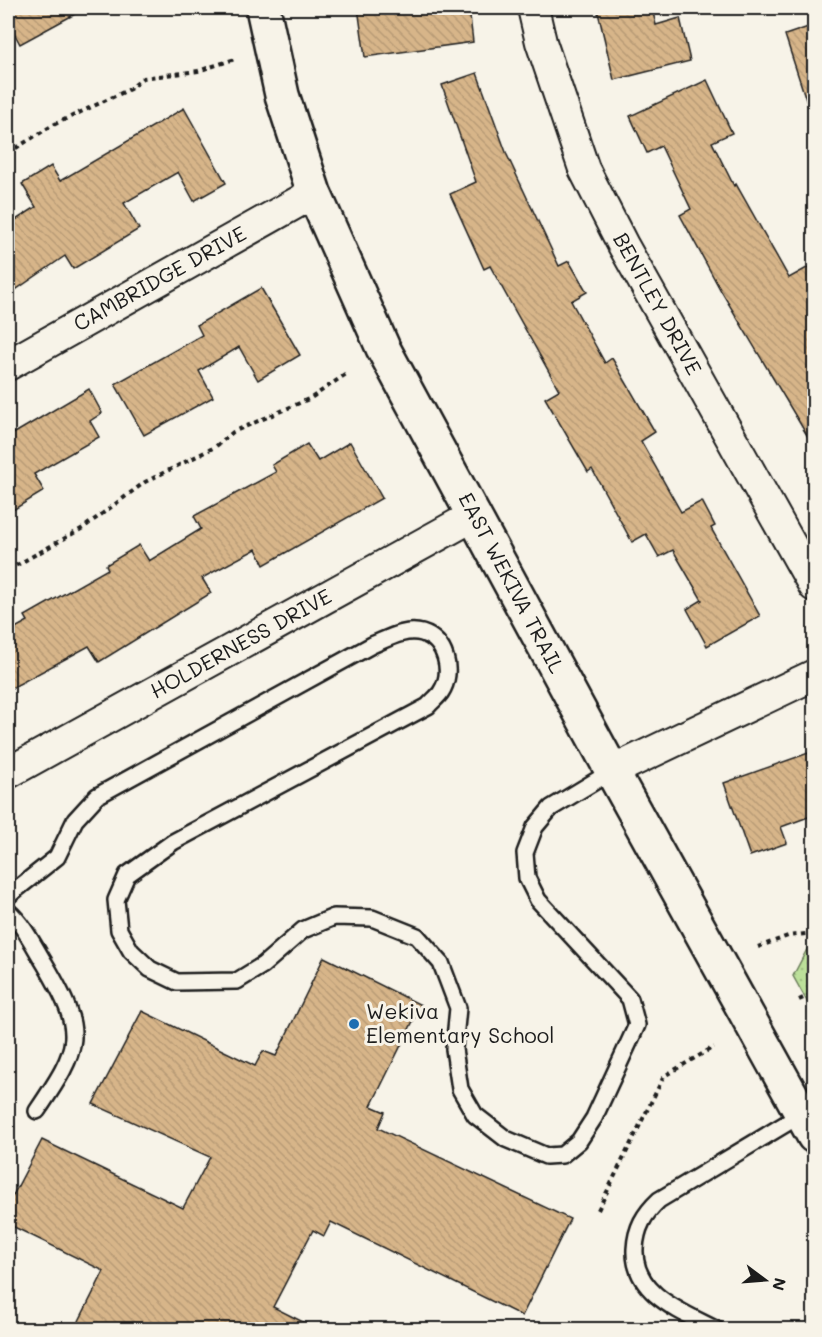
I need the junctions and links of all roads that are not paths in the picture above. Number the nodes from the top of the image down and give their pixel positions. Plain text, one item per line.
1 (263, 8) edge
2 (533, 8) edge
3 (314, 193) junction
4 (8, 365) edge
5 (475, 515) junction
6 (814, 586) edge
7 (814, 675) edge
8 (612, 771) junction
9 (8, 773) edge
10 (8, 896) edge
11 (8, 911) edge
12 (37, 1111) dead end
13 (808, 1125) edge
14 (717, 1329) edge

1 - 3 street, EAST WEKIVA TRAIL
2 - 6 street, BENTLEY DRIVE
3 - 4 street, CAMBRIDGE DRIVE
3 - 5 street, EAST WEKIVA TRAIL
5 - 8 street, EAST WEKIVA TRAIL
5 - 9 street, HOLDERNESS DRIVE
7 - 8 street
8 - 10 lane
8 - 13 street, EAST WEKIVA TRAIL
11 - 12 lane
13 - 14 lane

